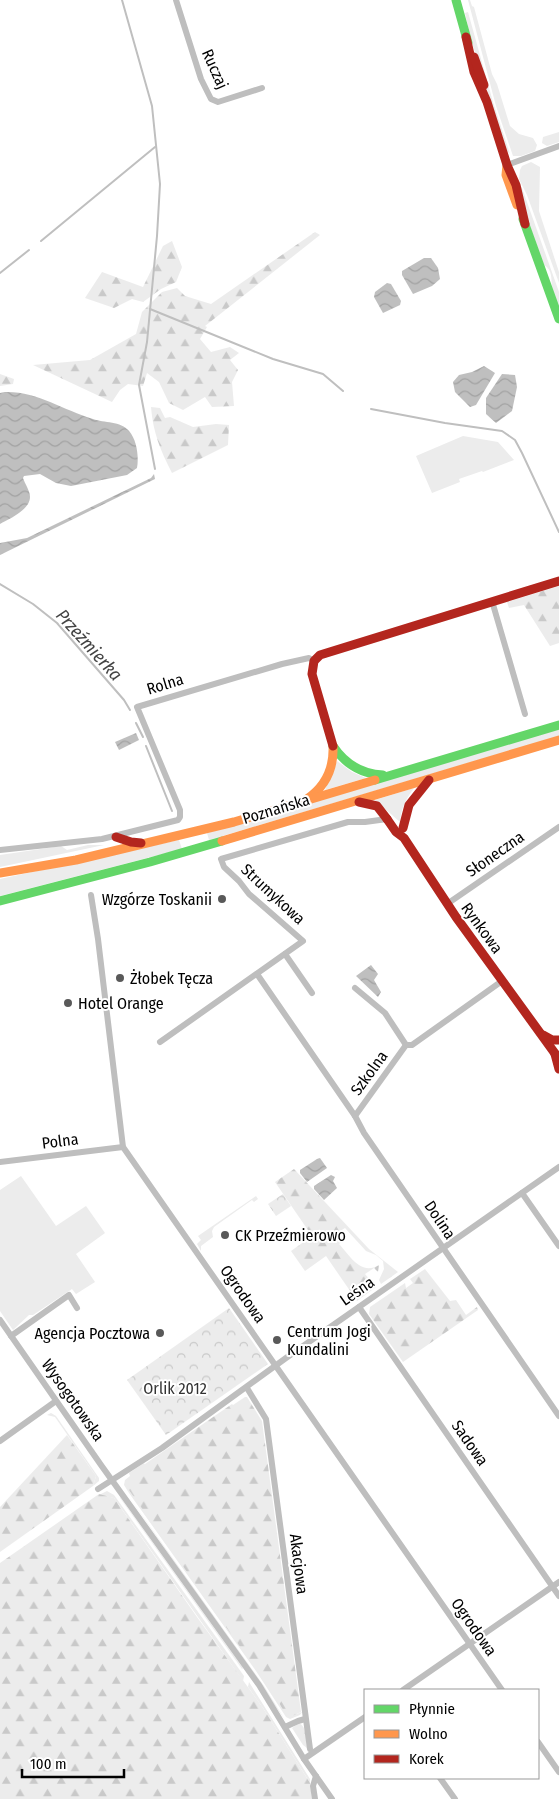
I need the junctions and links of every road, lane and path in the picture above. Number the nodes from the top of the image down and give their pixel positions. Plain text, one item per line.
1 (176, 0) edge
2 (456, 0) edge
3 (262, 88) dead end
4 (559, 146) edge
5 (508, 165) junction
6 (559, 319) edge
7 (559, 581) edge
8 (492, 601) junction
9 (314, 662) junction
10 (526, 714) dead end
11 (559, 725) edge
12 (559, 740) edge
13 (333, 746) junction
14 (404, 772) junction
15 (429, 779) junction
16 (355, 801) junction
17 (295, 805) junction
18 (387, 819) junction
19 (559, 827) edge
20 (403, 828) junction
21 (116, 837) junction
22 (404, 838) junction
23 (152, 843) junction
24 (0, 850) edge
25 (221, 859) joint
26 (0, 873) edge
27 (91, 895) dead end
28 (0, 901) edge
29 (447, 904) junction
30 (285, 954) junction
31 (256, 974) junction
32 (502, 980) junction
33 (355, 988) dead end
34 (312, 993) dead end
35 (540, 1033) junction
36 (559, 1040) edge
37 (160, 1042) dead end
38 (406, 1045) junction
39 (558, 1054) edge
40 (559, 1069) edge
41 (355, 1116) junction
42 (123, 1147) junction
43 (0, 1162) edge
44 (559, 1167) edge
45 (522, 1193) junction
46 (559, 1246) edge
47 (443, 1248) junction
48 (358, 1307) junction
49 (77, 1308) dead end
50 (0, 1320) edge
51 (11, 1336) junction
52 (276, 1366) junction
53 (247, 1388) junction
54 (56, 1401) junction
55 (559, 1416) edge
56 (0, 1440) edge
57 (112, 1481) junction
58 (98, 1489) dead end
59 (559, 1582) edge
60 (552, 1586) junction
61 (559, 1596) edge
62 (469, 1644) junction
63 (404, 1689) edge
64 (501, 1689) edge
65 (364, 1717) edge
66 (306, 1719) junction
67 (285, 1727) junction
68 (539, 1743) edge
69 (310, 1749) dead end
70 (304, 1759) junction
71 (559, 1772) edge
72 (316, 1776) junction
73 (441, 1779) edge
74 (315, 1799) edge
75 (332, 1799) edge
76 (455, 1799) edge

1 - 3 street, Ruczaj
2 - 5 main road
4 - 5 street
5 - 6 main road
7 - 8 main road
8 - 9 main road
8 - 10 street
9 - 13 main road
9 - 21 street, Rolna
11 - 14 main road, Poznańska
12 - 15 main road, Poznańska
13 - 14 main road
13 - 17 main road
14 - 17 main road, Poznańska
15 - 16 main road, Poznańska
15 - 20 main road
16 - 18 main road
16 - 28 main road, Poznańska
17 - 23 main road, Poznańska
18 - 20 main road
18 - 22 main road, Rynkowa
18 - 25 street, Poznańska
19 - 29 street, Słoneczna
20 - 22 main road
21 - 23 main road
21 - 24 street
22 - 29 main road, Rynkowa
23 - 26 main road, Poznańska
25 - 30 street, Strumykowa
27 - 42 street, Ogrodowa
29 - 32 main road, Rynkowa
30 - 31 street
30 - 34 street
31 - 37 street
31 - 41 street, Dolina
32 - 35 main road, Rynkowa
32 - 38 street
33 - 38 street
35 - 36 main road
35 - 39 main road, Rynkowa
38 - 41 street, Szkolna
39 - 40 main road, Rynkowa
41 - 47 street, Dolina
42 - 43 street, Polna
42 - 52 street, Ogrodowa
44 - 45 street, Leśna
45 - 46 street
45 - 47 street, Leśna
47 - 48 street, Leśna
47 - 55 street, Dolina
48 - 52 street, Leśna
48 - 60 street, Sadowa
49 - 51 street
50 - 51 street, Wysogotowska
51 - 54 street, Wysogotowska
52 - 53 street, Leśna
52 - 62 street, Ogrodowa
53 - 57 street, Leśna
53 - 66 street, Akacjowa
54 - 56 street
54 - 57 street, Wysogotowska
57 - 58 street, Leśna
57 - 67 street, Wysogotowska
59 - 60 street
60 - 61 street, Sadowa
60 - 62 street
62 - 63 street
62 - 64 street, Ogrodowa
65 - 70 street
66 - 67 street
66 - 69 street, Akacjowa
67 - 70 street, Wysogotowska
68 - 71 street
70 - 72 street
72 - 74 street
72 - 75 street
73 - 76 street

